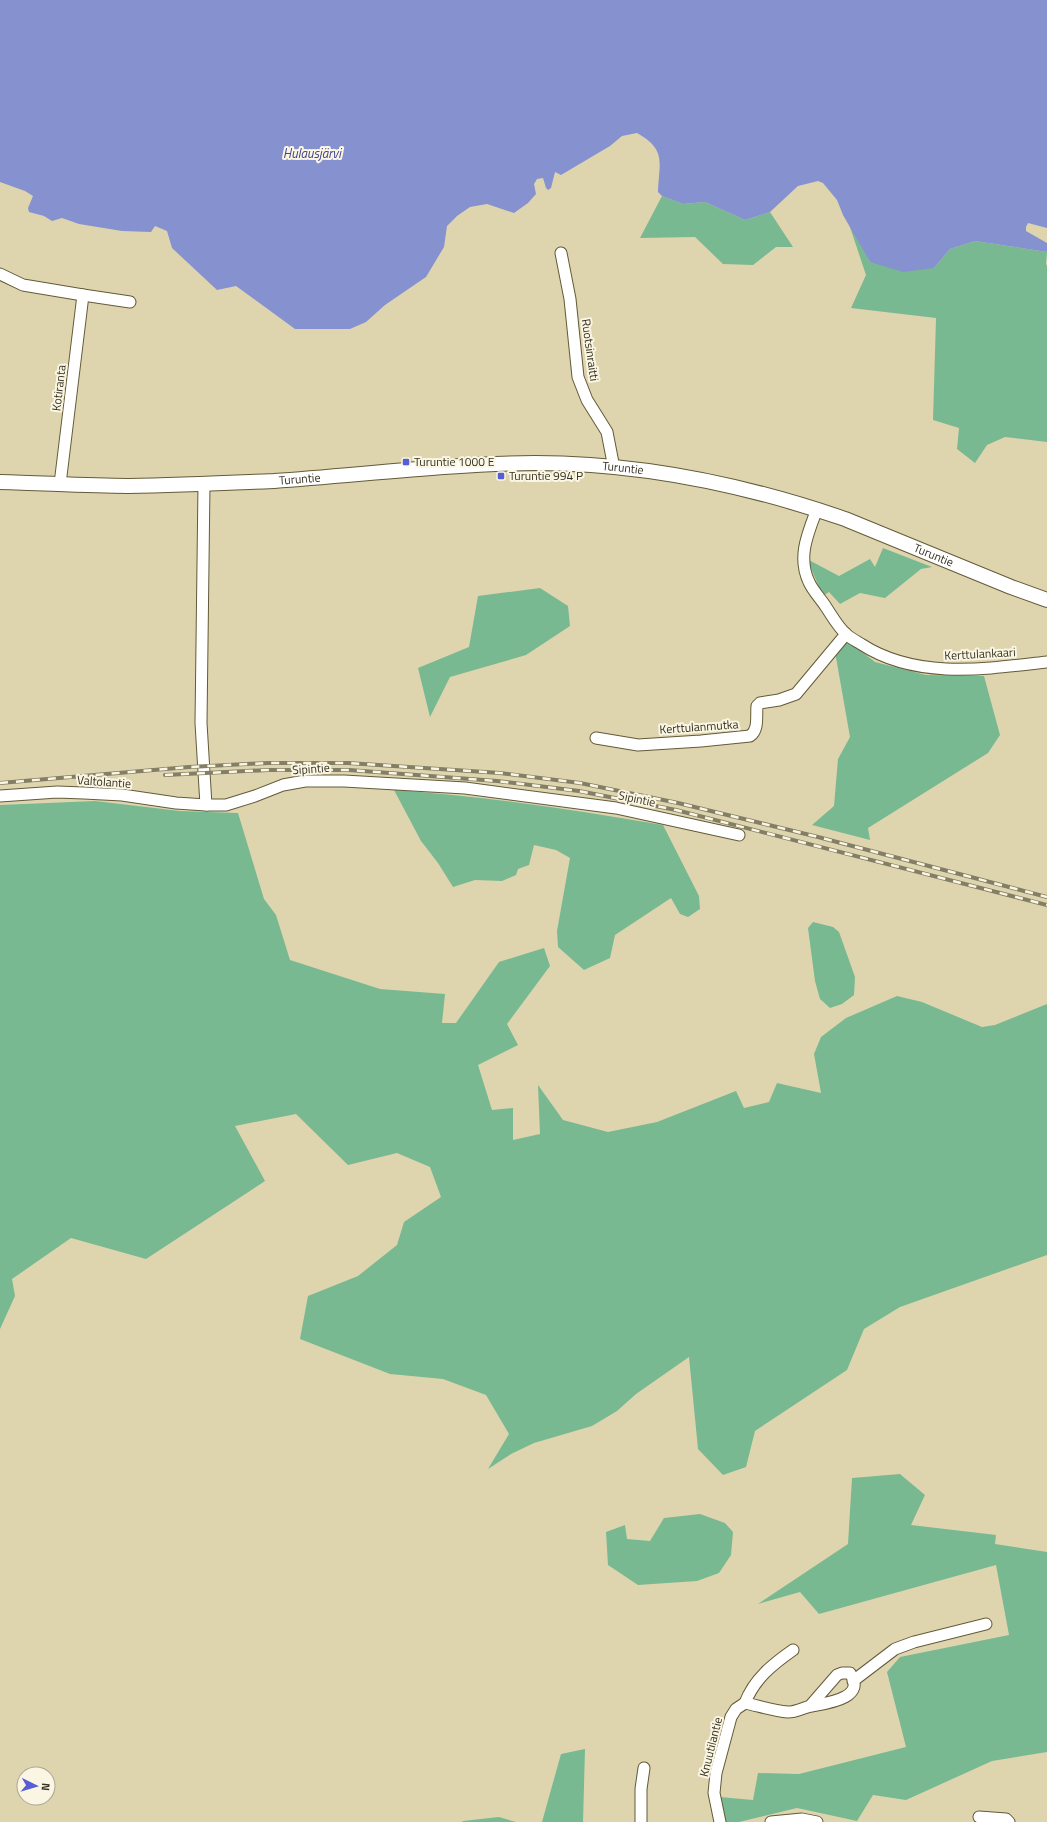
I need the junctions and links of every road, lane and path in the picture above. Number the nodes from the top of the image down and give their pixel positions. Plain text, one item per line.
1 (561, 253) dead end
2 (0, 274) edge
3 (83, 295) junction
4 (130, 302) dead end
5 (614, 468) junction
6 (0, 482) edge
7 (60, 484) junction
8 (204, 484) junction
9 (817, 509) junction
10 (1011, 587) junction
11 (1047, 600) edge
12 (1047, 610) edge
13 (846, 634) junction
14 (1047, 662) edge
15 (596, 738) dead end
16 (0, 796) edge
17 (206, 805) junction
18 (739, 835) dead end
19 (986, 1624) dead end
20 (793, 1650) dead end
21 (853, 1681) junction
22 (745, 1703) junction
23 (810, 1706) junction
24 (644, 1768) dead end
25 (979, 1817) dead end
26 (641, 1822) edge
27 (720, 1822) edge
28 (771, 1822) edge
29 (817, 1822) edge
30 (1009, 1822) edge

1 - 5 street, Ruotsinraitti
2 - 3 street
3 - 4 street
3 - 7 street, Kotiranta
5 - 8 main road, Turuntie
5 - 9 main road, Turuntie
6 - 7 main road, Turuntie
7 - 8 main road, Turuntie
8 - 17 street
9 - 10 main road, Turuntie
9 - 13 street, Kerttulankaari
10 - 11 main road, Turuntie
10 - 12 main road, Turuntie
13 - 14 street, Kerttulankaari
13 - 15 street, Kerttulanmutka
16 - 17 street, Valtolantie
17 - 18 street, Sipintie
19 - 21 street
20 - 22 street, Knuutilantie
21 - 23 street
21 - 23 street
22 - 23 street
22 - 27 street, Knuutilantie
24 - 26 street
25 - 30 street
28 - 29 street

